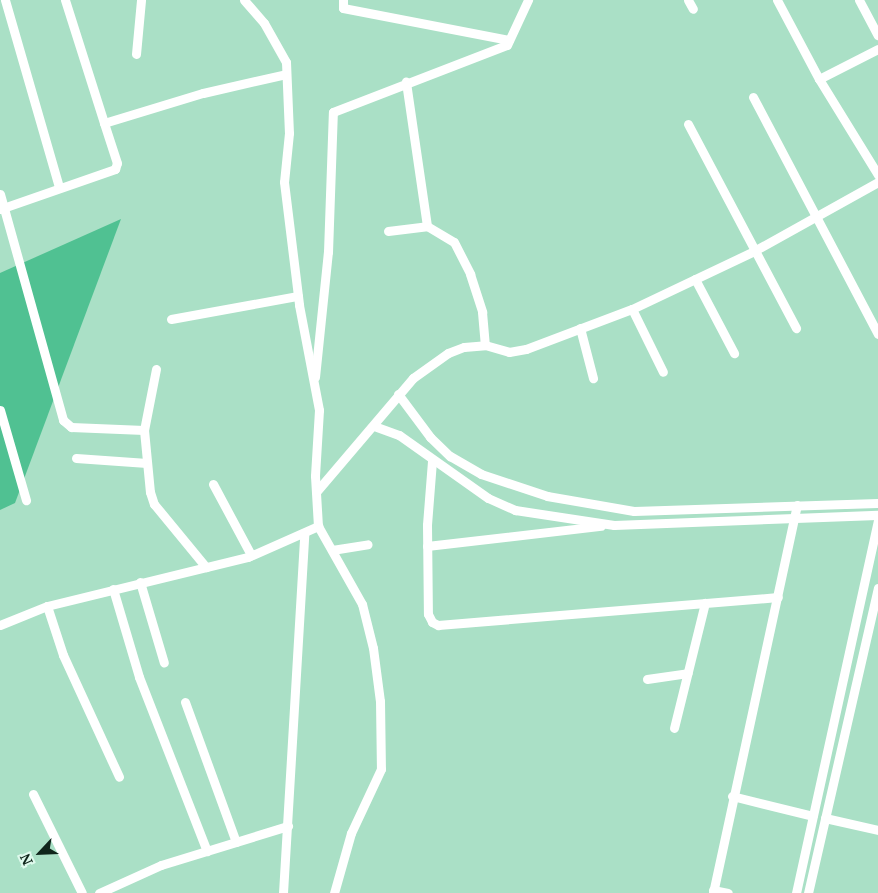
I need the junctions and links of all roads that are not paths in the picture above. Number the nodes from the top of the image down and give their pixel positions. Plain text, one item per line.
1 (5, 0) edge
2 (65, 0) edge
3 (141, 0) edge
4 (244, 0) edge
5 (343, 0) edge
6 (528, 0) edge
7 (688, 0) edge
8 (777, 0) edge
9 (859, 0) edge
10 (693, 9) dead end
11 (878, 35) edge
12 (509, 40) junction
13 (878, 49) edge
14 (136, 54) dead end
15 (286, 74) junction
16 (819, 79) junction
17 (406, 82) junction
18 (753, 97) dead end
19 (104, 124) junction
20 (688, 124) dead end
21 (878, 175) edge
22 (878, 182) edge
23 (59, 187) junction
24 (0, 194) edge
25 (2, 208) edge
26 (816, 216) junction
27 (427, 226) junction
28 (388, 231) dead end
29 (754, 251) junction
30 (694, 279) junction
31 (298, 296) junction
32 (632, 309) junction
33 (171, 320) dead end
34 (580, 328) junction
35 (796, 328) dead end
36 (878, 334) edge
37 (484, 345) junction
38 (734, 353) dead end
39 (156, 369) dead end
40 (663, 372) dead end
41 (593, 378) dead end
42 (314, 386) junction
43 (398, 394) junction
44 (0, 410) edge
45 (374, 426) junction
46 (144, 430) junction
47 (76, 458) dead end
48 (432, 461) junction
49 (147, 463) junction
50 (213, 484) dead end
51 (316, 492) junction
52 (26, 500) dead end
53 (878, 503) edge
54 (797, 505) junction
55 (878, 515) edge
56 (795, 519) junction
57 (878, 521) edge
58 (614, 525) junction
59 (318, 526) junction
60 (304, 534) junction
61 (368, 544) dead end
62 (427, 546) junction
63 (332, 550) junction
64 (251, 555) junction
65 (206, 567) junction
66 (140, 582) junction
67 (113, 588) junction
68 (878, 588) edge
69 (778, 597) junction
70 (705, 603) junction
71 (47, 606) junction
72 (0, 624) edge
73 (164, 663) dead end
74 (688, 673) junction
75 (647, 679) dead end
76 (185, 702) dead end
77 (674, 728) dead end
78 (119, 777) dead end
79 (33, 794) dead end
80 (732, 796) junction
81 (813, 816) junction
82 (825, 818) junction
83 (288, 826) junction
84 (878, 830) edge
85 (236, 842) junction
86 (206, 851) junction
87 (713, 892) edge
88 (82, 893) edge
89 (99, 893) edge
90 (283, 893) edge
91 (334, 893) edge
92 (728, 893) edge
93 (796, 893) edge
94 (808, 893) edge

1 - 23 street
2 - 19 street
3 - 14 street
4 - 15 street
5 - 12 street
6 - 12 street
7 - 10 street
8 - 16 street
9 - 11 street
12 - 17 street
13 - 16 street
15 - 19 street
15 - 31 street
16 - 21 street
17 - 27 street
17 - 42 street
18 - 26 street
19 - 23 street
20 - 29 street
22 - 26 street
23 - 25 street
24 - 25 street
25 - 46 street
26 - 29 street
26 - 36 street
27 - 28 street
27 - 37 street
29 - 30 street
29 - 35 street
30 - 32 street
30 - 38 street
31 - 33 street
31 - 42 street
32 - 34 street
32 - 40 street
34 - 37 street
34 - 41 street
37 - 43 street
39 - 46 street
42 - 51 street
43 - 45 street
43 - 54 street
44 - 52 street
45 - 48 street
45 - 51 street
46 - 49 street
47 - 49 street
48 - 58 street
48 - 62 street
49 - 65 street
50 - 64 street
51 - 59 street
53 - 54 street
54 - 56 street
55 - 56 street
56 - 58 street
56 - 69 street
57 - 81 street
58 - 62 street
59 - 60 street
59 - 63 street
60 - 64 street
60 - 83 street
61 - 63 street
62 - 70 street
63 - 91 street
64 - 65 street
65 - 66 street
66 - 67 street
66 - 73 street
67 - 71 street
67 - 86 street
68 - 82 street
69 - 70 street
69 - 80 street
70 - 74 street
71 - 72 street
71 - 78 street
74 - 75 street
74 - 77 street
76 - 85 street
79 - 88 street
80 - 81 street
80 - 87 street
81 - 93 street
82 - 84 street
82 - 94 street
83 - 85 street
83 - 90 street
85 - 86 street
86 - 89 street
87 - 92 street

